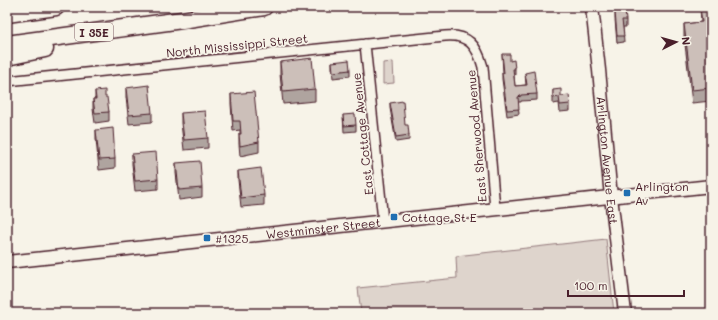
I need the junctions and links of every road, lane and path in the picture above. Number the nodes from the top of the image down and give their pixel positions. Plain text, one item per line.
1 (56, 7) edge
2 (264, 7) edge
3 (592, 7) edge
4 (7, 14) edge
5 (182, 20) junction
6 (469, 41) joint
7 (7, 44) edge
8 (365, 44) junction
9 (7, 57) edge
10 (7, 81) edge
11 (711, 186) edge
12 (611, 197) junction
13 (495, 209) junction
14 (383, 221) junction
15 (7, 262) edge
16 (625, 313) edge

1 - 4 highway
2 - 5 highway, I 35E
3 - 12 street, Arlington Avenue East
5 - 7 highway, I 35E
5 - 9 highway
6 - 8 street, North Mississippi Street
6 - 13 street, East Sherwood Avenue
8 - 10 street, North Mississippi Street
8 - 14 street, East Cottage Avenue
11 - 12 street, Westminster Street
12 - 13 street, Westminster Street
12 - 16 street, Arlington Avenue East
13 - 14 street, Westminster Street
14 - 15 street, Westminster Street

